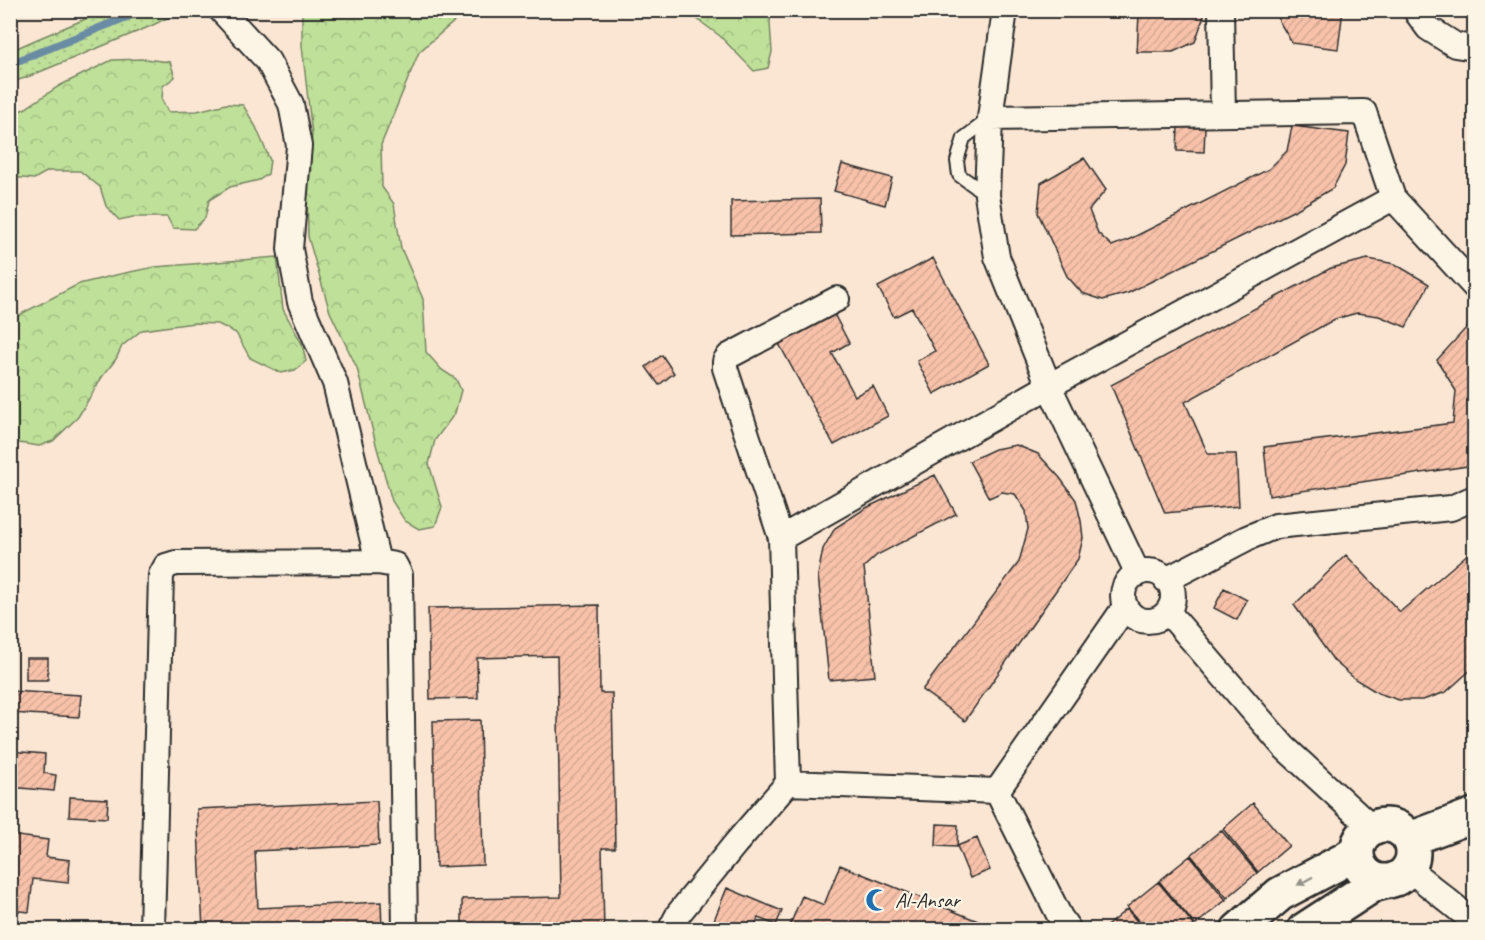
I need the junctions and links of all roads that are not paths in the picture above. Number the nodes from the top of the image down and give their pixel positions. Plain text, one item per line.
1 (221, 10) edge
2 (1005, 10) edge
3 (1221, 10) edge
4 (1418, 10) edge
5 (1474, 48) edge
6 (1223, 114) junction
7 (990, 118) junction
8 (1393, 198) junction
9 (1474, 286) edge
10 (837, 299) dead end
11 (1049, 386) junction
12 (1474, 498) edge
13 (781, 538) junction
14 (378, 562) junction
15 (1138, 574) junction
16 (1166, 580) junction
17 (1125, 608) junction
18 (1167, 612) junction
19 (788, 783) junction
20 (997, 790) junction
21 (1474, 815) edge
22 (1364, 840) junction
23 (1401, 863) junction
24 (1474, 922) edge
25 (152, 930) edge
26 (405, 930) edge
27 (670, 930) edge
28 (1069, 930) edge
29 (1238, 930) edge
30 (1304, 930) edge

1 - 14 street
2 - 7 street
3 - 6 street
4 - 5 street
6 - 7 street
6 - 8 street
7 - 11 street
8 - 9 street
8 - 11 street
10 - 13 street
11 - 13 street
11 - 15 street
12 - 16 street
13 - 19 street
14 - 25 street
14 - 26 street
15 - 16 street
15 - 17 street
16 - 18 street
17 - 18 street
17 - 20 street
18 - 22 street
19 - 20 street
19 - 27 street
20 - 28 street
21 - 23 main road
22 - 23 main road
22 - 23 main road
22 -> 29 main road
23 - 24 street
23 - 30 main road

